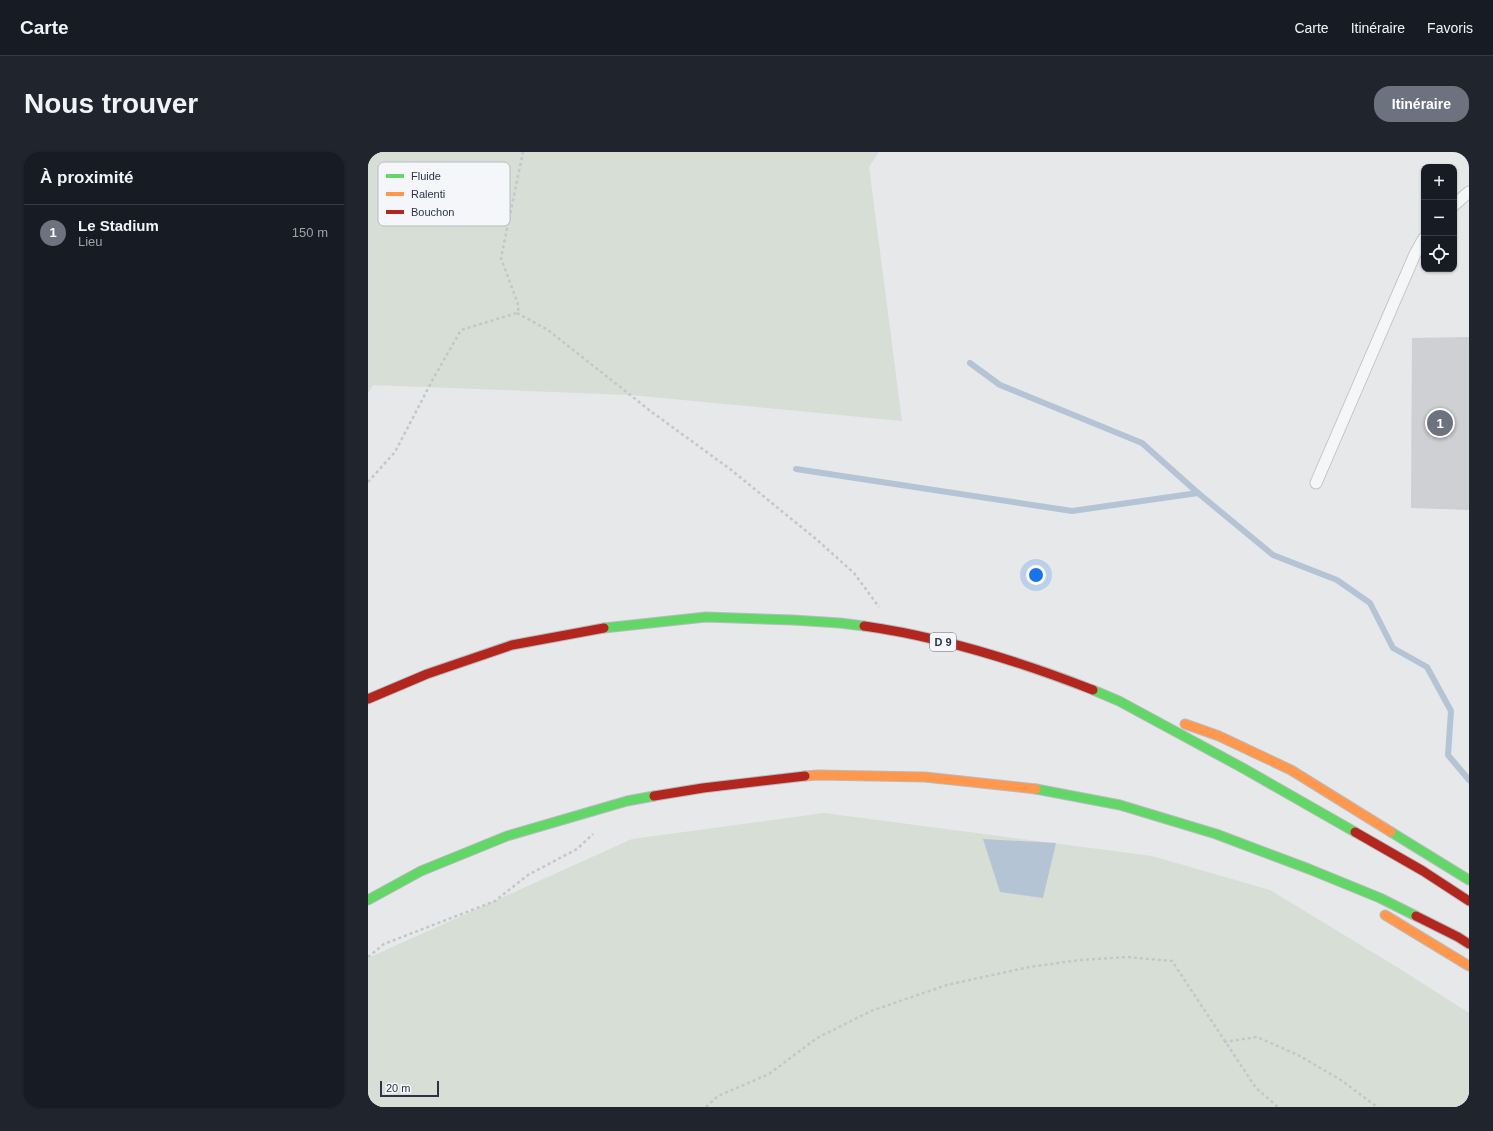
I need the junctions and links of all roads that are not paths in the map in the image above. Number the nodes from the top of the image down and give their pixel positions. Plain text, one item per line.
1 (1469, 192) edge
2 (1457, 202) edge
3 (1421, 243) edge
4 (1316, 483) dead end
5 (368, 699) edge
6 (1119, 701) junction
7 (1309, 869) junction
8 (1469, 880) edge
9 (368, 900) edge
10 (1362, 901) dead end
11 (1469, 901) edge
12 (1376, 909) dead end
13 (1469, 944) edge
14 (1469, 966) edge

1 - 2 lane
3 - 4 lane
5 - 6 highway, D 9
6 - 8 highway
6 - 11 highway, D 9
7 - 9 highway
7 - 10 highway
7 - 13 highway
12 - 14 highway

